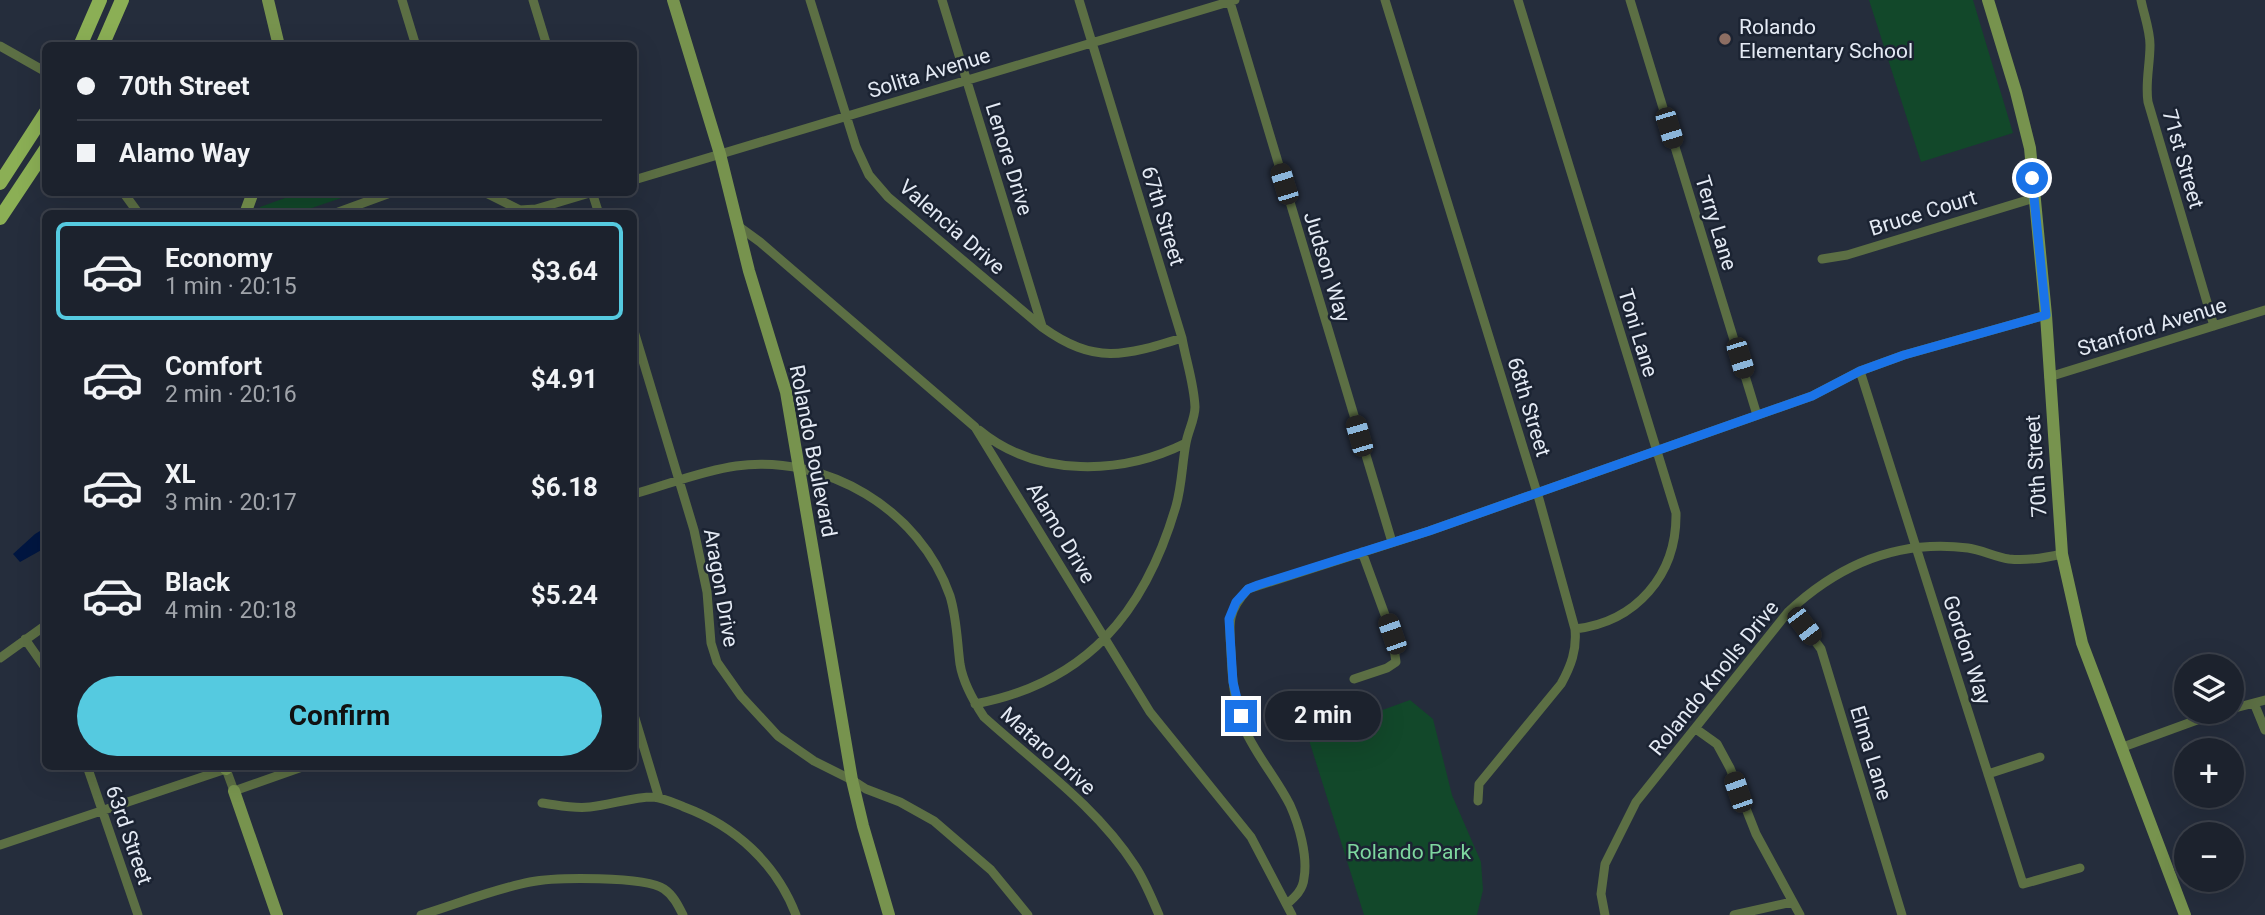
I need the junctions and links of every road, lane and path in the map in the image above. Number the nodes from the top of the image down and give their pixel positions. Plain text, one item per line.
1 (100, 0) edge
2 (122, 0) edge
3 (268, 0) edge
4 (402, 0) edge
5 (533, 0) edge
6 (673, 0) edge
7 (810, 0) edge
8 (942, 0) edge
9 (1079, 0) edge
10 (1385, 0) edge
11 (1518, 0) edge
12 (1630, 0) edge
13 (1988, 0) edge
14 (2140, 0) edge
15 (1233, 1) edge
16 (82, 42) edge
17 (104, 42) edge
18 (278, 42) edge
19 (415, 42) edge
20 (546, 42) edge
21 (1092, 42) junction
22 (0, 46) edge
23 (42, 70) edge
24 (966, 80) junction
25 (846, 116) junction
26 (42, 118) edge
27 (720, 154) junction
28 (42, 155) edge
29 (637, 179) edge
30 (0, 183) edge
31 (125, 196) edge
32 (382, 196) edge
33 (492, 196) edge
34 (582, 196) edge
35 (2034, 198) junction
36 (136, 210) edge
37 (344, 210) edge
38 (520, 210) edge
39 (520, 210) edge
40 (0, 218) edge
41 (736, 225) junction
42 (1822, 259) dead end
43 (2265, 310) edge
44 (2046, 315) junction
45 (2214, 326) junction
46 (1042, 327) junction
47 (1182, 338) junction
48 (637, 341) edge
49 (1860, 371) junction
50 (2049, 377) junction
51 (1757, 415) junction
52 (975, 427) junction
53 (1186, 443) junction
54 (1656, 451) junction
55 (798, 467) junction
56 (678, 481) junction
57 (1537, 492) junction
58 (637, 493) edge
59 (1392, 542) junction
60 (1914, 546) junction
61 (1362, 552) junction
62 (2062, 554) junction
63 (1788, 612) junction
64 (42, 628) edge
65 (1575, 629) junction
66 (25, 639) junction
67 (1105, 639) junction
68 (0, 658) edge
69 (42, 663) edge
70 (1354, 679) dead end
71 (2265, 700) edge
72 (2254, 703) junction
73 (975, 704) junction
74 (2244, 706) edge
75 (2186, 724) edge
76 (637, 725) edge
77 (1696, 729) junction
78 (2265, 730) edge
79 (2123, 747) junction
80 (2040, 757) dead end
81 (88, 770) edge
82 (220, 770) edge
83 (227, 770) edge
84 (294, 770) edge
85 (1988, 774) junction
86 (852, 780) junction
87 (234, 791) junction
88 (659, 798) junction
89 (1478, 801) dead end
90 (542, 803) dead end
91 (103, 810) junction
92 (0, 845) edge
93 (2080, 868) dead end
94 (1792, 902) junction
95 (1287, 904) junction
96 (138, 915) edge
97 (277, 915) edge
98 (421, 915) edge
99 (683, 915) edge
100 (796, 915) edge
101 (889, 915) edge
102 (1028, 915) edge
103 (1159, 915) edge
104 (1292, 915) edge
105 (1605, 915) edge
106 (1734, 915) edge
107 (1800, 915) edge
108 (1902, 915) edge
109 (2185, 915) edge

1 - 16 main road
2 - 17 main road
3 - 18 street
4 - 19 street
5 - 20 street
6 - 27 street, Rolando Boulevard
7 - 25 street, Valencia Drive
8 - 24 street, Lenore Drive
9 - 21 street, 67th Street
10 - 57 street, 68th Street
11 - 54 street, Toni Lane
12 - 51 street, Terry Lane
13 - 35 street, 70th Street
14 - 45 street, 71st Street
15 - 21 street, Solita Avenue
15 - 59 street, Judson Way
21 - 24 street, Solita Avenue
21 - 47 street, 67th Street
22 - 23 street
24 - 25 street, Solita Avenue
24 - 46 street, Lenore Drive
25 - 27 street, Solita Avenue
25 - 46 street, Valencia Drive
26 - 30 main road
27 - 29 street, Solita Avenue
27 - 41 street, Rolando Boulevard
28 - 40 main road
31 - 36 street
32 - 37 street
33 - 38 street
34 - 39 street
35 - 42 street, Bruce Court
35 - 44 street, 70th Street
41 - 52 street, Alamo Drive
41 - 55 street, Rolando Boulevard
43 - 45 street, Stanford Avenue
44 - 49 street
44 - 50 street, 70th Street
45 - 50 street, Stanford Avenue
46 - 47 street, Valencia Drive
47 - 53 street, 67th Street
48 - 56 street, Aragon Drive
49 - 51 street
49 - 60 street, Gordon Way
50 - 62 street, 70th Street
51 - 54 street
52 - 53 street
52 - 67 street, Alamo Drive
53 - 67 street, 67th Street
54 - 57 street
54 - 65 street, Toni Lane
55 - 56 street, Mataro Drive
55 - 73 street, Mataro Drive
55 - 86 street, Rolando Boulevard
56 - 58 street, Mataro Drive
56 - 86 street, Aragon Drive
57 - 59 street
57 - 65 street, 68th Street
59 - 61 street
60 - 62 street, Rolando Knolls Drive
60 - 63 street, Rolando Knolls Drive
60 - 85 street, Gordon Way
61 - 70 street
61 - 95 street
62 - 79 street, 70th Street
63 - 77 street, Rolando Knolls Drive
63 - 108 street, Elma Lane
64 - 66 street
65 - 89 street, 68th Street
66 - 68 street
66 - 69 street
67 - 73 street, 67th Street
67 - 95 street, Alamo Drive
71 - 72 street
72 - 74 street
72 - 78 street
73 - 103 street, Mataro Drive
75 - 79 street
76 - 88 street
77 - 94 street
77 - 105 street, Rolando Knolls Drive
79 - 109 street, 70th Street
80 - 85 street
81 - 91 street, 63rd Street
82 - 91 street
83 - 87 street
84 - 87 street
85 - 93 street, Gordon Way
86 - 101 street, Rolando Boulevard
86 - 102 street, Aragon Drive
87 - 97 street
88 - 90 street
88 - 100 street
91 - 92 street
91 - 96 street, 63rd Street
94 - 106 street
94 - 107 street
95 - 104 street, Alamo Drive
98 - 99 street

